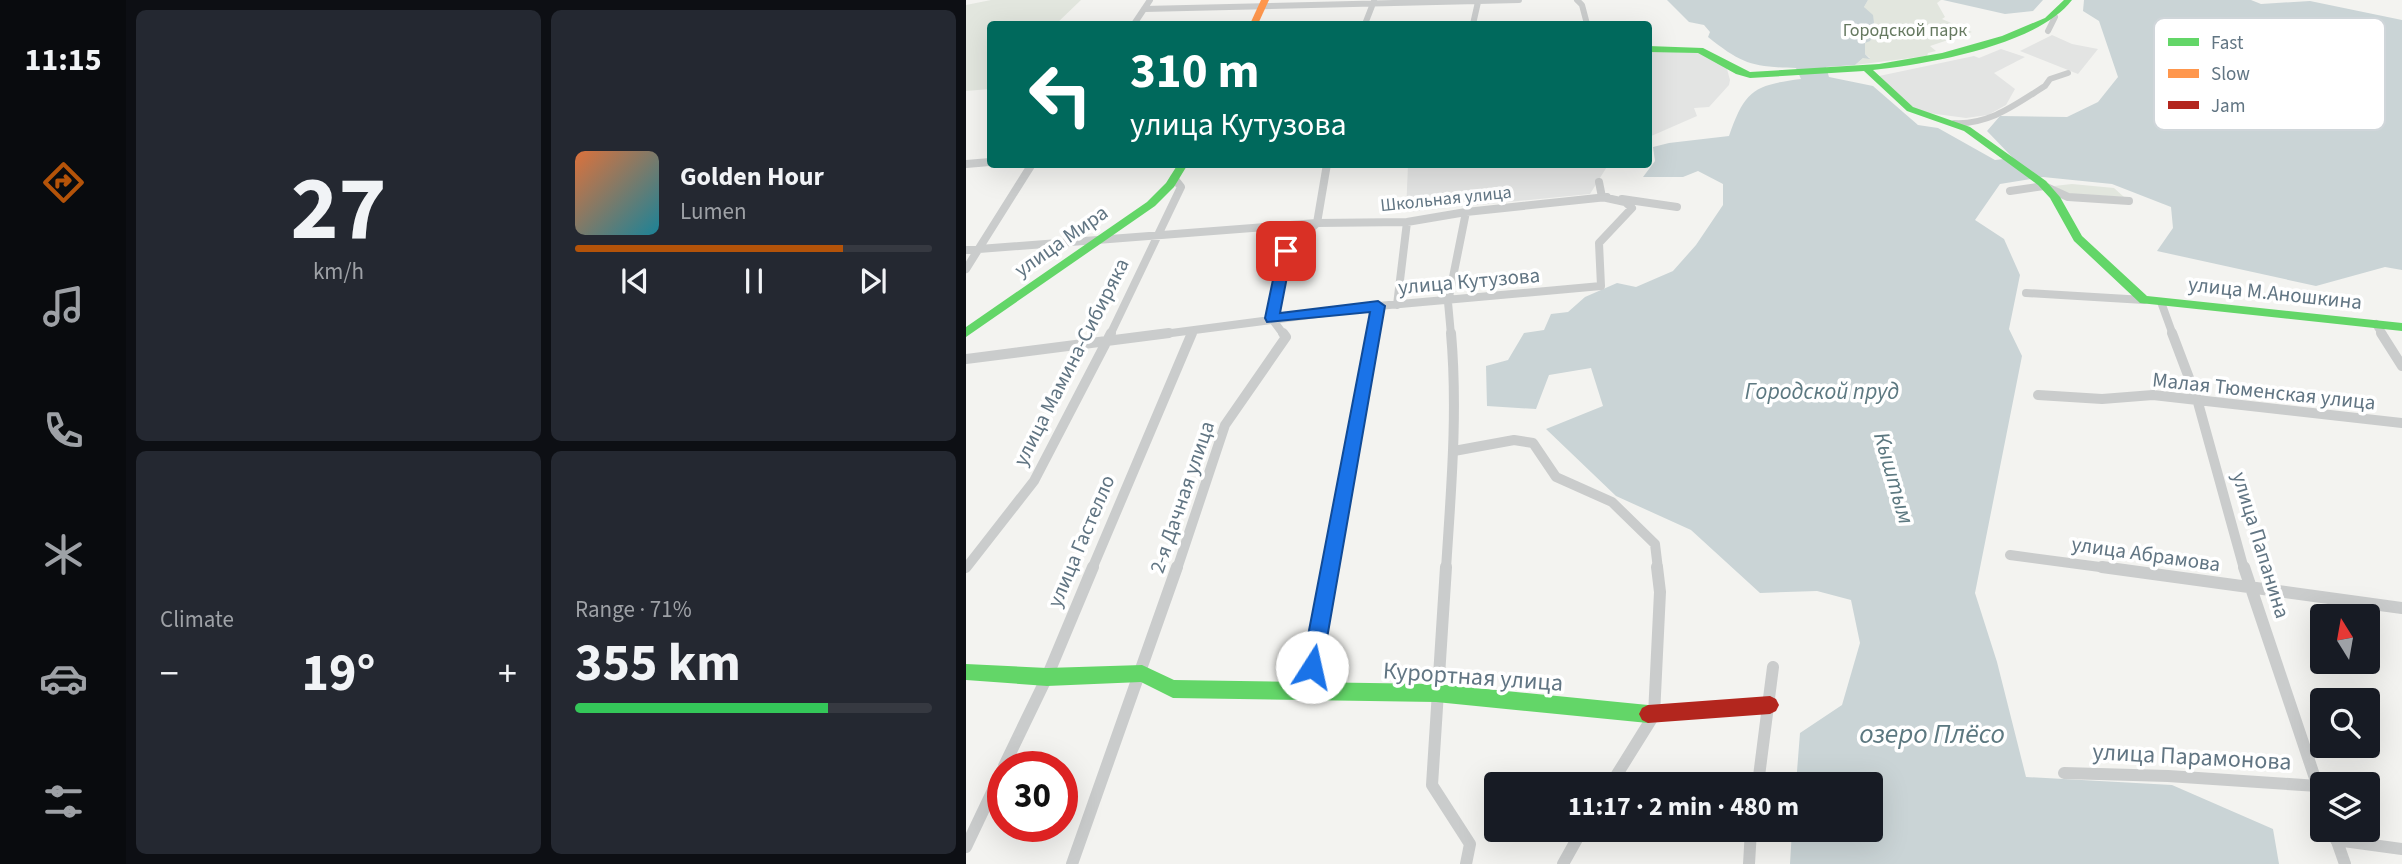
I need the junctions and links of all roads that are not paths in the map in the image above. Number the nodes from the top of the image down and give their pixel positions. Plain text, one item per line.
1 (1150, 0) edge
2 (1519, 0) edge
3 (1577, 0) edge
4 (2068, 0) edge
5 (1374, 2) edge
6 (1478, 2) edge
7 (1263, 4) edge
8 (1144, 9) junction
9 (2055, 17) junction
10 (1136, 21) edge
11 (1255, 21) edge
12 (1367, 21) edge
13 (1475, 21) edge
14 (1586, 21) edge
15 (2049, 31) dead end
16 (1652, 49) edge
17 (1868, 70) junction
18 (2068, 73) dead end
19 (1954, 123) junction
20 (987, 162) edge
21 (966, 164) edge
22 (1029, 168) edge
23 (1180, 168) edge
24 (1326, 168) edge
25 (1174, 178) junction
26 (1599, 182) dead end
27 (2040, 183) junction
28 (2010, 191) dead end
29 (1602, 197) junction
30 (2129, 201) dead end
31 (1677, 207) dead end
32 (1466, 212) junction
33 (1407, 222) junction
34 (1317, 223) junction
35 (1158, 236) junction
36 (1100, 239) junction
37 (977, 249) junction
38 (966, 250) edge
39 (966, 269) edge
40 (2026, 293) dead end
41 (2144, 300) junction
42 (1448, 302) junction
43 (2161, 302) junction
44 (1397, 305) junction
45 (1378, 306) junction
46 (1272, 318) junction
47 (2376, 324) junction
48 (2402, 327) edge
49 (1193, 331) junction
50 (966, 332) edge
51 (1106, 343) junction
52 (966, 359) edge
53 (2402, 366) edge
54 (2038, 395) dead end
55 (2197, 399) junction
56 (2402, 423) edge
57 (1454, 451) junction
58 (2010, 555) dead end
59 (966, 568) edge
60 (2249, 587) junction
61 (2402, 608) edge
62 (1773, 667) dead end
63 (966, 672) edge
64 (1142, 673) junction
65 (1047, 677) junction
66 (1308, 693) junction
67 (1436, 693) junction
68 (1770, 705) junction
69 (1654, 715) junction
70 (1011, 751) edge
71 (1618, 772) edge
72 (1760, 772) edge
73 (2313, 772) edge
74 (2064, 773) dead end
75 (2310, 791) edge
76 (987, 802) edge
77 (1576, 842) edge
78 (1750, 842) edge
79 (2337, 842) edge
80 (2368, 842) edge
81 (966, 847) edge
82 (2402, 849) edge
83 (1072, 864) edge
84 (1466, 864) edge
85 (1563, 864) edge
86 (1749, 864) edge
87 (2345, 864) edge

1 - 8 street
2 - 6 street
3 - 14 street
4 - 9 street
5 - 6 street
5 - 7 street
5 - 12 street
6 - 13 street
7 - 8 street
7 - 11 street
8 - 10 street
9 - 15 street
9 - 17 street
16 - 17 street
17 - 19 street
18 - 19 street
19 - 27 street
20 - 21 street
22 - 37 street
23 - 25 street, улица Мамина-Сибиряка
24 - 34 street
25 - 35 street, улица Мамина-Сибиряка
25 - 36 street, улица Мира
26 - 29 street
27 - 28 street
27 - 30 street
27 - 41 street
29 - 31 street, Школьная улица
29 - 32 street, Школьная улица
29 - 42 street, улица Кутузова
32 - 33 street, Школьная улица
32 - 42 street
33 - 34 street, Школьная улица
33 - 44 street
34 - 35 street, Школьная улица
34 - 46 street, 2-я Дачная улица
35 - 36 street, Школьная улица
35 - 51 street, улица Мамина-Сибиряка
36 - 37 street, Школьная улица
36 - 50 street, улица Мира
37 - 38 street, Школьная улица
37 - 39 street
40 - 41 street, улица М.Аношкина
41 - 43 street, улица М.Аношкина
42 - 44 street, улица Кутузова
42 - 57 street
43 - 47 street, улица М.Аношкина
43 - 55 street, улица Папанина
44 - 45 street, улица Кутузова
45 - 46 street, улица Кутузова
45 - 66 street
46 - 49 street, улица Кутузова
46 - 64 street, 2-я Дачная улица
47 - 48 street, улица М.Аношкина
47 - 53 street
49 - 51 street, улица Кутузова
49 - 65 street, улица Гастелло
51 - 52 street, улица Кутузова
51 - 59 street, улица Мамина-Сибиряка
54 - 55 street, Малая Тюменская улица
55 - 56 street, Малая Тюменская улица
55 - 60 street, улица Папанина
57 - 67 street
57 - 69 street
58 - 60 street, улица Абрамова
60 - 61 street, улица Абрамова
60 - 73 street, улица Папанина
62 - 68 street
63 - 65 street, Курортная улица
64 - 65 street, Курортная улица
64 - 66 street, Курортная улица
64 - 83 street, 2-я Дачная улица
65 - 70 street, улица Гастелло
66 - 67 street, Курортная улица
67 - 69 street, Курортная улица
67 - 84 street
68 - 69 street, Курортная улица
68 - 72 street
69 - 71 street
74 - 75 street, улица Парамонова
76 - 81 street, улица Гастелло
77 - 85 street
78 - 86 street
79 - 87 street
80 - 82 street

